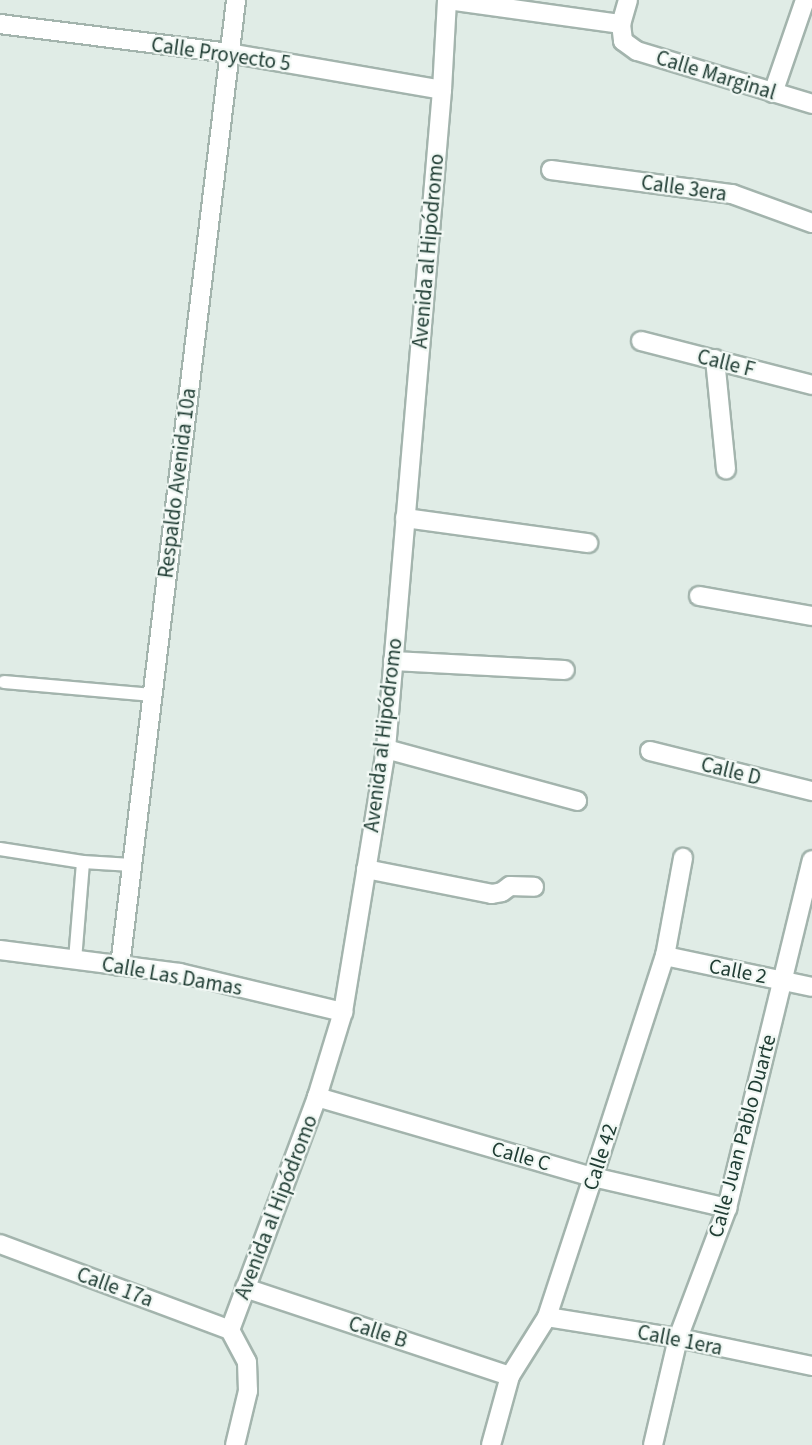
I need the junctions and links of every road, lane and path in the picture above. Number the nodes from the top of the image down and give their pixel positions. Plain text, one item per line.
1 (236, 0) edge
2 (448, 0) edge
3 (627, 0) edge
4 (805, 0) edge
5 (0, 24) edge
6 (622, 33) junction
7 (228, 53) junction
8 (442, 90) junction
9 (773, 93) junction
10 (812, 104) edge
11 (551, 170) dead end
12 (812, 223) edge
13 (641, 342) dead end
14 (715, 359) junction
15 (812, 385) edge
16 (726, 469) dead end
17 (405, 518) junction
18 (588, 543) dead end
19 (699, 596) dead end
20 (812, 616) edge
21 (393, 661) junction
22 (565, 670) dead end
23 (4, 682) dead end
24 (152, 695) junction
25 (386, 749) junction
26 (650, 751) dead end
27 (812, 791) edge
28 (577, 801) dead end
29 (0, 849) edge
30 (683, 858) dead end
31 (812, 860) edge
32 (83, 862) junction
33 (132, 865) junction
34 (366, 869) junction
35 (534, 887) dead end
36 (0, 950) edge
37 (665, 956) junction
38 (75, 960) junction
39 (120, 966) junction
40 (782, 980) junction
41 (812, 987) edge
42 (343, 1011) junction
43 (317, 1097) junction
44 (593, 1177) junction
45 (727, 1208) junction
46 (0, 1244) edge
47 (245, 1288) junction
48 (547, 1317) junction
49 (230, 1330) junction
50 (678, 1338) junction
51 (812, 1366) edge
52 (510, 1376) junction
53 (235, 1445) edge
54 (491, 1445) edge
55 (653, 1445) edge

1 - 7 street, Respaldo Avenida 10a
2 - 6 street, Calle Marginal
2 - 8 street, Avenida al Hipódromo
3 - 6 street
4 - 9 street
5 - 7 street, Calle Proyecto 5
6 - 9 street, Calle Marginal
7 - 8 street, Calle Proyecto 5
7 - 24 street, Respaldo Avenida 10a
8 - 17 street, Avenida al Hipódromo
9 - 10 street, Calle Marginal
11 - 12 street, Calle 3era
13 - 14 street, Calle F
14 - 15 street, Calle F
14 - 16 street
17 - 18 street
17 - 21 street, Avenida al Hipódromo
19 - 20 street
21 - 22 street
21 - 25 street, Avenida al Hipódromo
23 - 24 lane
24 - 33 street, Respaldo Avenida 10a
25 - 28 street
25 - 34 street, Avenida al Hipódromo
26 - 27 street, Calle D
29 - 32 lane
30 - 37 street, Calle 42
31 - 40 street, Calle Juan Pablo Duarte
32 - 33 lane
32 - 38 lane
33 - 39 street, Respaldo Avenida 10a
34 - 35 street
34 - 42 street, Avenida al Hipódromo
36 - 38 street, Calle Las Damas
37 - 40 street, Calle 2
37 - 44 street, Calle 42
38 - 39 street, Calle Las Damas
39 - 42 street, Calle Las Damas
40 - 41 street, Calle 2
40 - 45 street, Calle Juan Pablo Duarte
42 - 43 street, Avenida al Hipódromo
43 - 44 street, Calle C
43 - 47 street, Avenida al Hipódromo
44 - 45 street, Calle C
44 - 48 street, Calle 42
45 - 50 street, Calle Juan Pablo Duarte
46 - 49 street, Calle 17a
47 - 49 street, Avenida al Hipódromo
47 - 52 street, Calle B
48 - 50 street, Calle 1era
48 - 52 street, Calle 42
49 - 53 street
50 - 51 street, Calle 1era
50 - 55 street, Calle Juan Pablo Duarte
52 - 54 street, Calle 42

